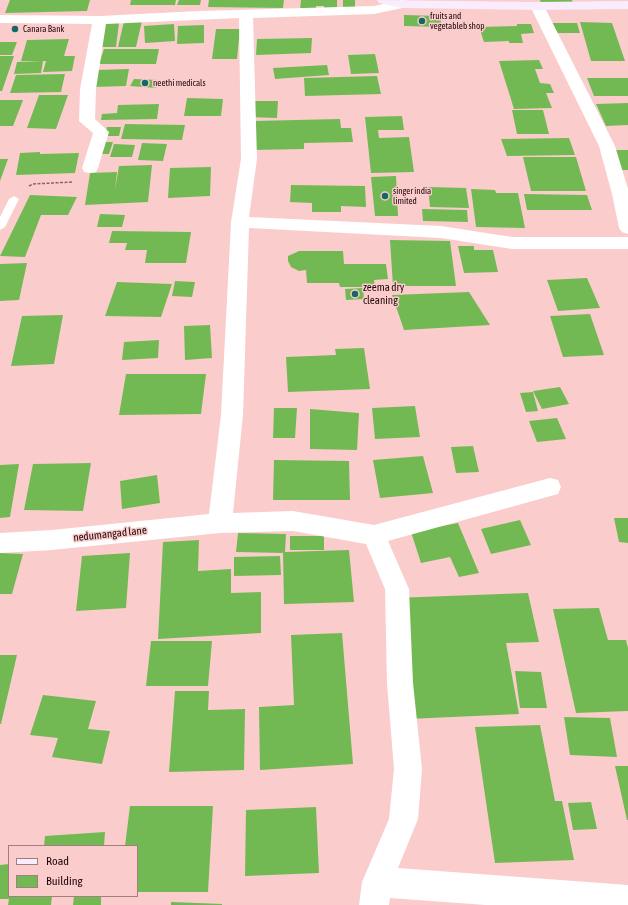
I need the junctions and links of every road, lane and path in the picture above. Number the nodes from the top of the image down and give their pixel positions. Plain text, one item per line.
1 (384, 0) edge
2 (402, 4) junction
3 (628, 5) edge
4 (537, 6) junction
5 (246, 14) junction
6 (0, 19) edge
7 (100, 20) junction
8 (90, 168) joint
9 (14, 199) joint
10 (240, 222) junction
11 (0, 227) edge
12 (628, 228) edge
13 (628, 244) edge
14 (550, 487) dead end
15 (220, 522) junction
16 (374, 535) junction
17 (0, 543) edge
18 (376, 894) edge
19 (628, 900) edge

1 - 2 main road
2 - 4 main road
2 - 5 street
3 - 4 main road
4 - 12 street
5 - 7 street
5 - 10 street
6 - 7 street
7 - 8 street
8 - 9 path
9 - 11 lane
10 - 13 street
10 - 15 street
14 - 16 street
15 - 16 street, nedumangad lane
15 - 17 street, nedumangad lane
16 - 18 street
18 - 19 street

